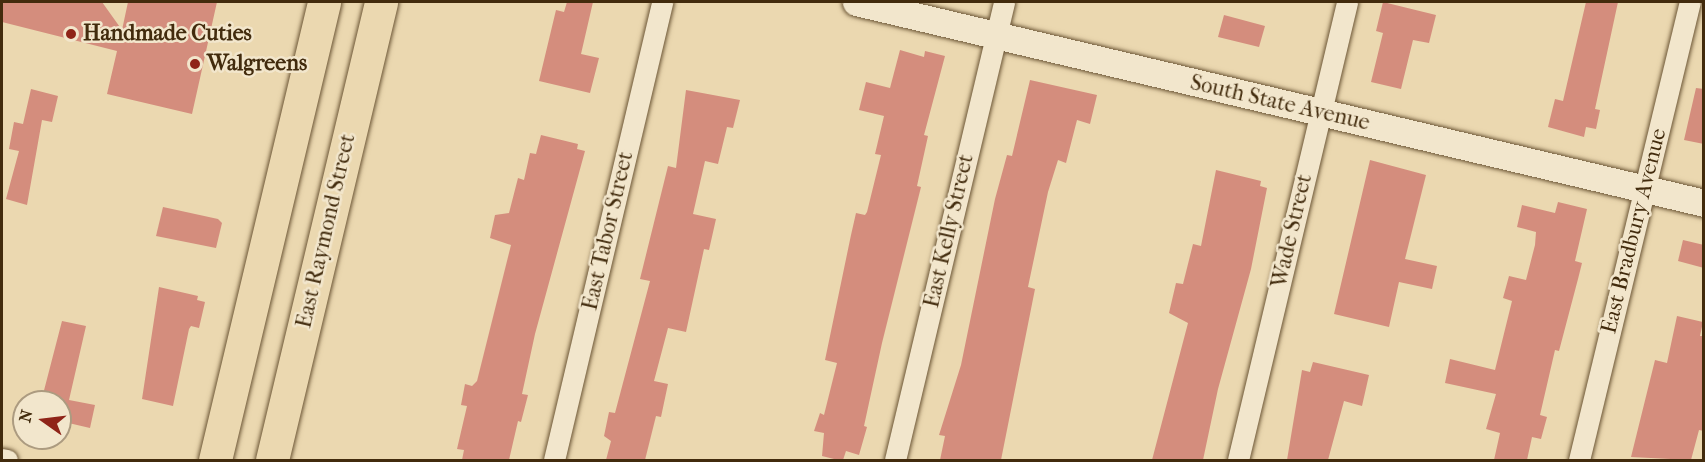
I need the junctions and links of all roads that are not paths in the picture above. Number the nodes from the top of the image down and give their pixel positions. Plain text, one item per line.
1 (324, 2) edge
2 (381, 2) edge
3 (662, 2) edge
4 (856, 2) edge
5 (1004, 2) edge
6 (1347, 2) edge
7 (1690, 2) edge
8 (996, 35) junction
9 (1320, 113) junction
10 (1644, 190) junction
11 (1704, 203) edge
12 (2, 459) edge
13 (7, 460) edge
14 (215, 460) edge
15 (272, 460) edge
16 (554, 460) edge
17 (895, 460) edge
18 (1238, 460) edge
19 (1579, 460) edge

1 - 14 main road
2 - 15 main road, East Raymond Street
3 - 16 street, East Tabor Street
4 - 8 street, South State Avenue
5 - 8 street, East Kelly Street
6 - 9 street, Wade Street
7 - 10 street, East Bradbury Avenue
8 - 9 street, South State Avenue
8 - 17 street, East Kelly Street
9 - 10 street, South State Avenue
9 - 18 street, Wade Street
10 - 11 street, South State Avenue
10 - 19 street, East Bradbury Avenue
12 - 13 street

